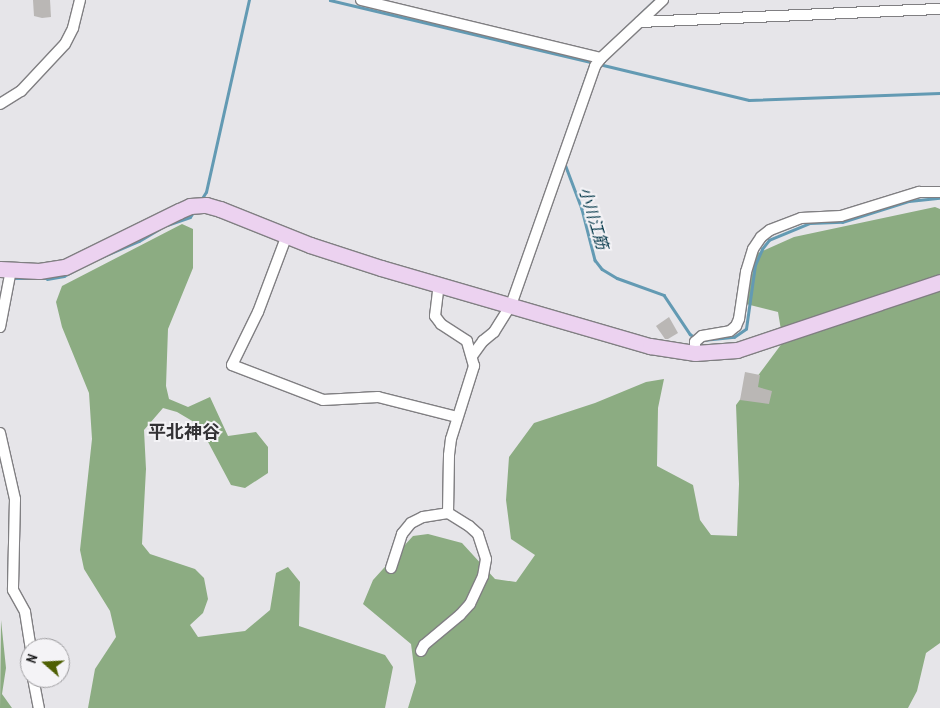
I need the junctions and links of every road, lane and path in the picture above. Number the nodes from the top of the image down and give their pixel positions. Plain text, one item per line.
1 (80, 0) edge
2 (360, 0) edge
3 (663, 0) edge
4 (392, 4) edge
5 (940, 9) edge
6 (640, 22) junction
7 (597, 59) junction
8 (0, 104) edge
9 (940, 192) edge
10 (288, 235) junction
11 (8, 274) edge
12 (940, 282) edge
13 (439, 285) junction
14 (511, 305) junction
15 (0, 328) edge
16 (697, 344) junction
17 (472, 356) junction
18 (457, 418) junction
19 (0, 433) edge
20 (448, 513) junction
21 (390, 568) dead end
22 (29, 638) edge
23 (421, 651) dead end
24 (35, 688) edge
25 (39, 708) edge

1 - 8 street
2 - 4 street
3 - 6 street
4 - 7 street
5 - 6 street
6 - 7 street
7 - 14 street
9 - 16 street
10 - 11 street
10 - 13 street
10 - 18 street
11 - 15 street
12 - 16 street
13 - 14 street
13 - 17 street
14 - 16 street
14 - 17 street
17 - 18 street
18 - 20 street
19 - 22 street
20 - 21 street
20 - 23 street
24 - 25 street

